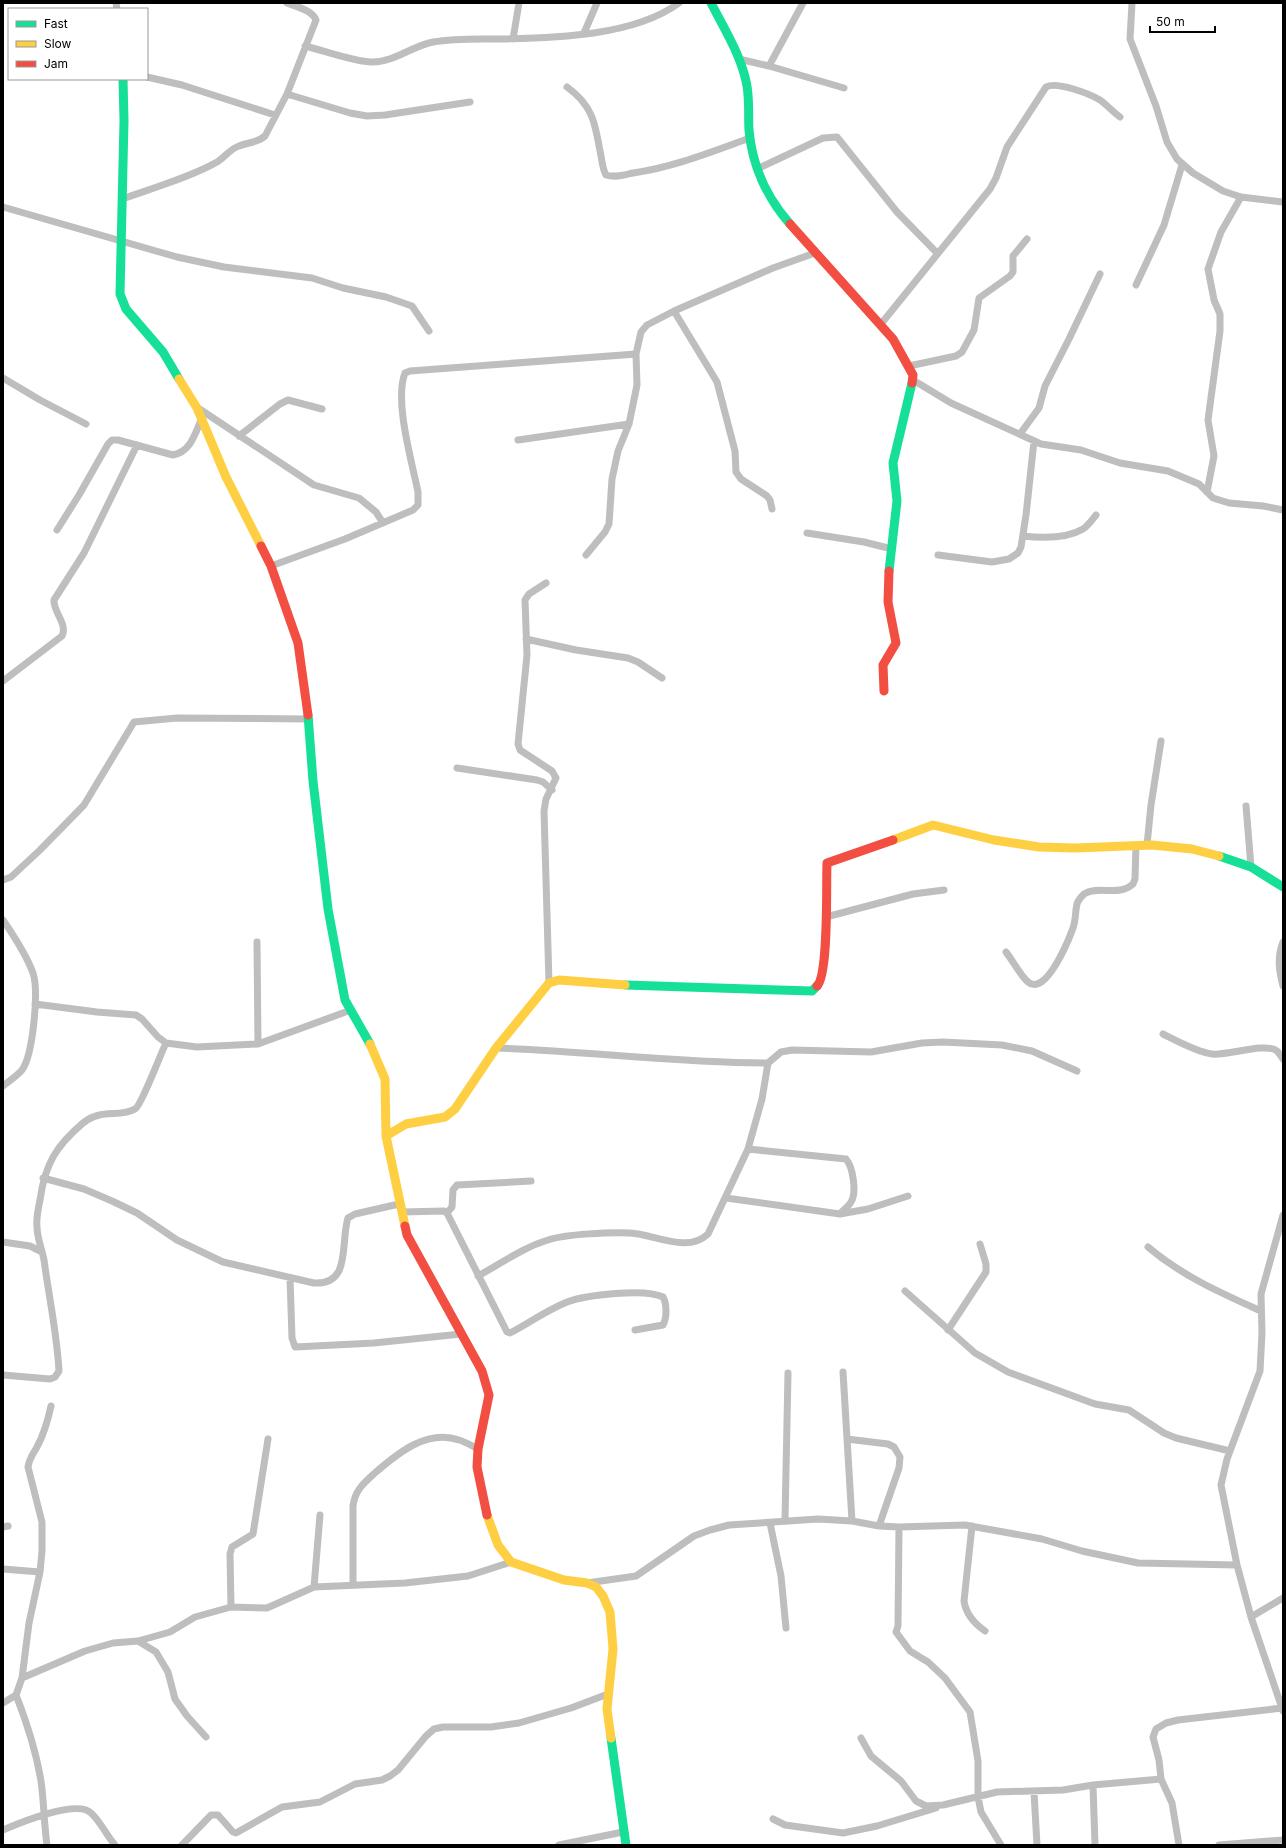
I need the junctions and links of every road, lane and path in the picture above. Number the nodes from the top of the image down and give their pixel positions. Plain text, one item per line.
1 (287, 3) edge
2 (519, 3) edge
3 (596, 3) edge
4 (679, 3) edge
5 (711, 3) edge
6 (803, 3) edge
7 (1132, 3) edge
8 (584, 33) junction
9 (514, 39) junction
10 (305, 46) junction
11 (739, 59) junction
12 (769, 66) junction
13 (148, 77) edge
14 (123, 80) edge
15 (567, 87) dead end
16 (844, 88) dead end
17 (288, 94) junction
18 (470, 102) dead end
19 (275, 115) junction
20 (1120, 117) dead end
21 (750, 138) junction
22 (1182, 165) junction
23 (757, 169) junction
24 (1241, 196) junction
25 (122, 199) junction
26 (1283, 202) edge
27 (3, 207) edge
28 (1027, 239) dead end
29 (119, 241) junction
30 (815, 253) junction
31 (937, 253) junction
32 (1100, 274) dead end
33 (1136, 285) dead end
34 (674, 311) junction
35 (881, 324) junction
36 (428, 330) dead end
37 (636, 354) junction
38 (909, 366) junction
39 (3, 378) edge
40 (914, 380) junction
41 (197, 408) junction
42 (322, 409) dead end
43 (202, 418) junction
44 (86, 424) dead end
45 (629, 424) junction
46 (1020, 434) junction
47 (239, 436) junction
48 (518, 440) dead end
49 (1034, 441) junction
50 (137, 445) junction
51 (1207, 492) junction
52 (772, 509) dead end
53 (1283, 510) edge
54 (1096, 515) dead end
55 (383, 523) junction
56 (57, 530) dead end
57 (807, 533) dead end
58 (1023, 536) junction
59 (892, 549) junction
60 (586, 555) dead end
61 (938, 555) dead end
62 (271, 566) junction
63 (546, 583) dead end
64 (526, 639) junction
65 (662, 678) dead end
66 (3, 681) edge
67 (884, 691) dead end
68 (309, 718) junction
69 (1161, 741) dead end
70 (457, 768) dead end
71 (552, 790) junction
72 (1246, 806) dead end
73 (1136, 845) junction
74 (1147, 845) junction
75 (1251, 867) junction
76 (3, 880) edge
77 (1283, 887) edge
78 (944, 890) dead end
79 (826, 917) junction
80 (3, 920) edge
81 (257, 942) dead end
82 (1283, 942) edge
83 (1006, 952) dead end
84 (549, 983) junction
85 (1283, 986) edge
86 (35, 1004) junction
87 (351, 1010) junction
88 (1163, 1034) dead end
89 (166, 1043) junction
90 (258, 1044) junction
91 (496, 1048) junction
92 (1283, 1059) edge
93 (768, 1063) junction
94 (1077, 1072) dead end
95 (3, 1086) edge
96 (386, 1136) junction
97 (748, 1150) junction
98 (43, 1178) junction
99 (531, 1181) dead end
100 (908, 1196) dead end
101 (726, 1198) junction
102 (401, 1208) junction
103 (447, 1213) junction
104 (840, 1214) junction
105 (1283, 1215) edge
106 (3, 1242) edge
107 (980, 1244) dead end
108 (1148, 1247) dead end
109 (42, 1252) junction
110 (478, 1276) junction
111 (290, 1278) junction
112 (905, 1291) dead end
113 (1261, 1311) junction
114 (635, 1330) dead end
115 (948, 1330) junction
116 (461, 1334) junction
117 (843, 1372) dead end
118 (788, 1374) dead end
119 (3, 1375) edge
120 (51, 1406) dead end
121 (268, 1439) dead end
122 (847, 1440) junction
123 (478, 1450) junction
124 (1230, 1451) junction
125 (320, 1515) dead end
126 (785, 1520) junction
127 (852, 1520) junction
128 (770, 1523) junction
129 (879, 1526) junction
130 (972, 1526) junction
131 (899, 1527) junction
132 (511, 1562) junction
133 (1237, 1565) junction
134 (3, 1569) edge
135 (40, 1572) junction
136 (587, 1583) junction
137 (353, 1584) junction
138 (314, 1587) junction
139 (1283, 1598) edge
140 (231, 1607) junction
141 (1251, 1617) junction
142 (786, 1628) dead end
143 (985, 1631) dead end
144 (138, 1641) junction
145 (22, 1678) junction
146 (608, 1694) junction
147 (16, 1695) junction
148 (3, 1703) edge
149 (1283, 1710) edge
150 (206, 1737) dead end
151 (861, 1738) dead end
152 (1161, 1779) junction
153 (1093, 1785) junction
154 (1034, 1792) junction
155 (978, 1797) junction
156 (944, 1805) junction
157 (43, 1815) junction
158 (773, 1819) dead end
159 (3, 1830) edge
160 (623, 1832) junction
161 (1283, 1840) edge
162 (47, 1845) edge
163 (115, 1845) edge
164 (182, 1845) edge
165 (559, 1845) edge
166 (626, 1845) edge
167 (1001, 1845) edge
168 (1037, 1845) edge
169 (1095, 1845) edge
170 (1179, 1845) edge
171 (1218, 1845) edge

1 - 10 street
2 - 9 street
3 - 8 street
4 - 8 street
5 - 11 street
6 - 12 street
7 - 22 street
8 - 9 street
9 - 10 street
10 - 17 street
11 - 12 street
11 - 21 street
12 - 16 street
13 - 19 street
14 - 25 street
15 - 21 street
17 - 18 street
17 - 19 street
19 - 25 street
20 - 31 street
21 - 23 street
22 - 24 street
22 - 33 street
23 - 30 street
23 - 31 street
24 - 26 street
24 - 51 street
25 - 29 street
27 - 29 street
28 - 38 street
29 - 36 street
29 - 41 street
30 - 34 street
30 - 35 street
31 - 35 street
32 - 46 street
34 - 37 street
34 - 52 street
35 - 38 street
37 - 45 street
37 - 55 street
38 - 40 street
39 - 44 street
40 - 46 street
40 - 59 street
41 - 43 street
41 - 47 street
42 - 47 street
43 - 50 street
43 - 62 street
45 - 48 street
45 - 60 street
46 - 49 street
47 - 55 street
49 - 51 street
49 - 58 street
50 - 56 street
50 - 66 street
51 - 53 street
54 - 58 street
55 - 62 street
57 - 59 street
58 - 61 street
59 - 67 street
62 - 68 street
63 - 64 street
64 - 65 street
64 - 71 street
68 - 76 street
68 - 87 street
69 - 74 street
70 - 71 street
71 - 84 street
72 - 75 street
73 - 74 street
73 - 79 street
73 - 83 street
74 - 75 street
75 - 77 street
78 - 79 street
79 - 84 street
80 - 86 street
81 - 90 street
82 - 85 street
84 - 91 street
86 - 89 street
86 - 95 street
87 - 90 street
87 - 96 street
88 - 92 street
89 - 90 street
89 - 98 street
91 - 93 street
91 - 96 street
93 - 94 street
93 - 97 street
96 - 102 street
97 - 101 street
97 - 104 street
98 - 109 street
98 - 111 street
99 - 103 street
100 - 104 street
101 - 104 street
101 - 110 street
102 - 103 street
102 - 111 street
102 - 116 street
103 - 110 street
105 - 113 street
106 - 109 street
107 - 115 street
108 - 113 street
109 - 119 street
110 - 114 street
111 - 116 street
112 - 115 street
113 - 124 street
115 - 124 street
116 - 123 street
117 - 122 street
118 - 126 street
120 - 135 street
121 - 140 street
122 - 127 street
122 - 129 street
123 - 132 street
123 - 137 street
124 - 133 street
125 - 138 street
126 - 127 street
126 - 128 street
127 - 129 street
128 - 136 street
128 - 142 street
129 - 131 street
130 - 131 street
130 - 133 street
130 - 143 street
131 - 155 street
132 - 136 street
132 - 137 street
133 - 141 street
134 - 135 street
135 - 145 street
136 - 146 street
137 - 138 street
138 - 140 street
139 - 141 street
140 - 144 street
141 - 149 street
144 - 145 street
144 - 150 street
145 - 147 street
146 - 160 street
146 - 164 street
147 - 148 street
147 - 157 street
149 - 152 street
151 - 156 street
152 - 153 street
152 - 170 street
153 - 154 street
153 - 169 street
154 - 155 street
154 - 168 street
155 - 156 street
155 - 167 street
156 - 158 street
157 - 159 street
157 - 162 street
157 - 163 street
160 - 165 street
160 - 166 street
161 - 171 street

